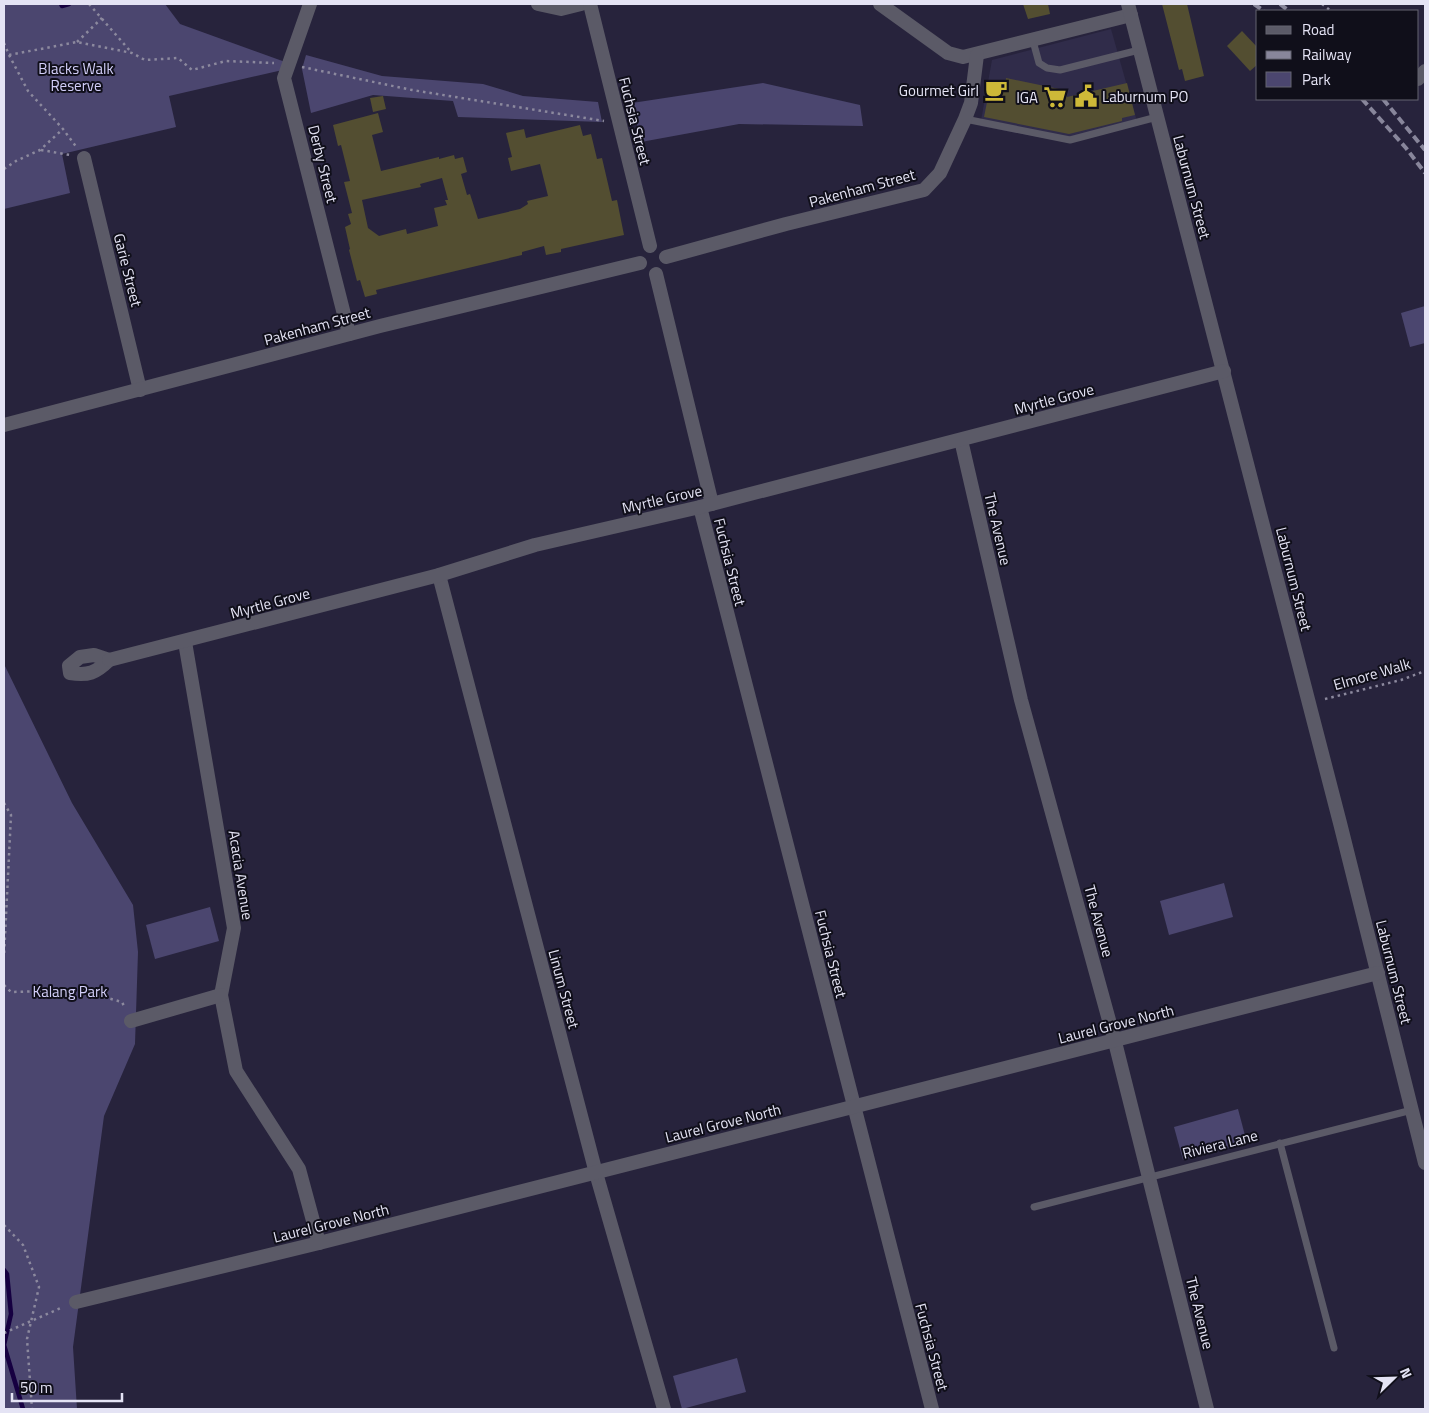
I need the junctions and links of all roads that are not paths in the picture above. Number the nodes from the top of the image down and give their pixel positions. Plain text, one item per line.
1 (310, 4) edge
2 (538, 4) edge
3 (581, 4) edge
4 (590, 4) edge
5 (880, 4) edge
6 (1129, 9) edge
7 (1032, 41) junction
8 (1139, 50) junction
9 (977, 55) junction
10 (1157, 117) junction
11 (965, 119) junction
12 (84, 158) road end
13 (650, 246) junction
14 (666, 256) junction
15 (640, 263) junction
16 (656, 274) junction
17 (349, 334) junction
18 (1224, 371) junction
19 (140, 390) junction
20 (4, 425) edge
21 (962, 440) junction
22 (706, 506) junction
23 (439, 575) junction
24 (185, 642) junction
25 (109, 660) dead end
26 (1378, 973) junction
27 (221, 995) junction
28 (131, 1021) road end
29 (1115, 1042) junction
30 (853, 1106) junction
31 (1412, 1110) junction
32 (1280, 1143) junction
33 (1425, 1163) edge
34 (596, 1173) junction
35 (1150, 1176) junction
36 (1034, 1207) dead end
37 (319, 1243) junction
38 (76, 1302) road end
39 (1334, 1348) dead end
40 (664, 1409) edge
41 (932, 1409) edge
42 (1207, 1409) edge

1 - 17 street, Derby Street
2 - 3 street
4 - 13 street, Fuchsia Street
5 - 9 street
6 - 7 street
6 - 8 street, Laburnum Street
7 - 8 lane
7 - 9 street
8 - 10 street, Laburnum Street
9 - 11 street, Pakenham Street
10 - 11 lane
10 - 18 street, Laburnum Street
11 - 14 street, Pakenham Street
12 - 19 street, Garie Street
13 - 14 street
13 - 15 street
14 - 16 street
15 - 16 street
15 - 17 street, Pakenham Street
16 - 22 street, Fuchsia Street
17 - 19 street, Pakenham Street
18 - 21 street, Myrtle Grove
18 - 26 street, Laburnum Street
19 - 20 street, Pakenham Street
21 - 22 street, Myrtle Grove
21 - 29 street, The Avenue
22 - 23 street, Myrtle Grove
22 - 30 street, Fuchsia Street
23 - 24 street, Myrtle Grove
23 - 34 street, Linum Street
24 - 25 street, Myrtle Grove
24 - 27 street, Acacia Avenue
26 - 29 street, Laurel Grove North
26 - 31 street, Laburnum Street
27 - 28 street
27 - 37 street, Acacia Avenue
29 - 30 street, Laurel Grove North
29 - 35 street, The Avenue
30 - 34 street, Laurel Grove North
30 - 41 street, Fuchsia Street
31 - 32 lane, Riviera Lane
31 - 33 street, Laburnum Street
32 - 35 lane, Riviera Lane
32 - 39 lane
34 - 37 street, Laurel Grove North
34 - 40 street, Linum Street
35 - 36 lane, Riviera Lane
35 - 42 street, The Avenue
37 - 38 street, Laurel Grove North

